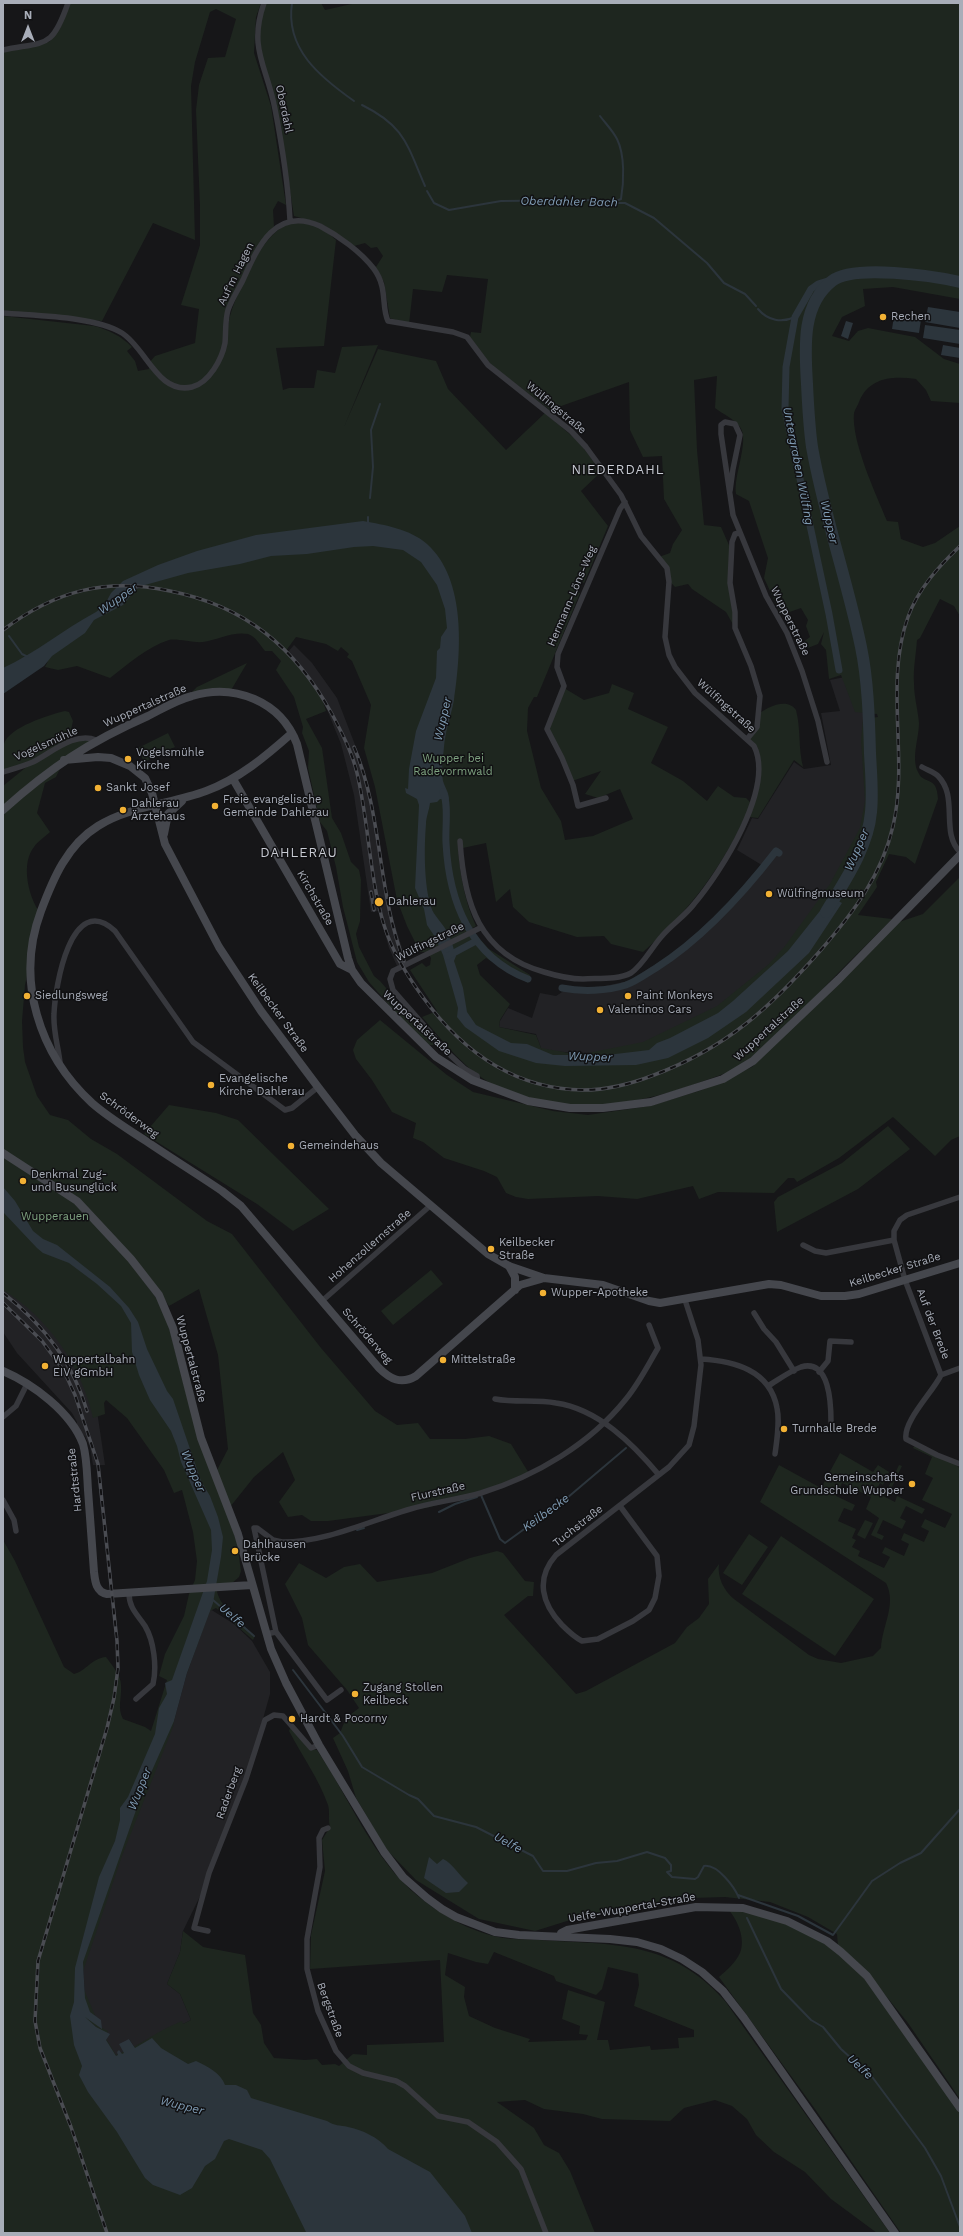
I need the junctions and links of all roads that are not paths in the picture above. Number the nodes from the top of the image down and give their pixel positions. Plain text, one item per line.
1 (68, 3) edge
2 (264, 3) edge
3 (3, 50) edge
4 (290, 220) junction
5 (3, 313) edge
6 (730, 491) junction
7 (625, 502) junction
8 (739, 533) junction
9 (292, 734) junction
10 (747, 739) junction
11 (96, 740) junction
12 (64, 760) junction
13 (827, 762) dead end
14 (922, 767) dead end
15 (3, 772) edge
16 (233, 779) junction
17 (190, 796) junction
18 (606, 798) dead end
19 (155, 806) junction
20 (3, 810) edge
21 (460, 841) dead end
22 (165, 844) junction
23 (960, 853) edge
24 (478, 929) junction
25 (352, 970) junction
26 (60, 1064) junction
27 (478, 1083) junction
28 (318, 1087) junction
29 (3, 1153) edge
30 (960, 1197) edge
31 (431, 1205) junction
32 (894, 1240) junction
33 (803, 1245) dead end
34 (960, 1262) edge
35 (509, 1266) junction
36 (544, 1278) junction
37 (905, 1280) junction
38 (515, 1290) junction
39 (685, 1300) junction
40 (322, 1301) junction
41 (754, 1313) dead end
42 (649, 1325) dead end
43 (851, 1342) dead end
44 (701, 1359) junction
45 (960, 1368) edge
46 (3, 1371) edge
47 (794, 1371) junction
48 (819, 1372) junction
49 (941, 1375) junction
50 (27, 1384) junction
51 (768, 1386) junction
52 (495, 1399) dead end
53 (3, 1417) edge
54 (831, 1422) dead end
55 (602, 1423) junction
56 (775, 1454) dead end
57 (960, 1464) edge
58 (659, 1475) junction
59 (3, 1500) edge
60 (620, 1506) junction
61 (16, 1532) dead end
62 (252, 1585) junction
63 (129, 1593) junction
64 (276, 1632) junction
65 (266, 1634) junction
66 (341, 1690) dead end
67 (136, 1699) dead end
68 (319, 1745) junction
69 (328, 1828) dead end
70 (208, 1931) dead end
71 (561, 1937) junction
72 (960, 2108) edge
73 (546, 2233) edge
74 (895, 2233) edge

1 - 3 street
2 - 4 street, Oberdahl
4 - 5 street, Auf'm Hagen
4 - 7 street, Wülfingstraße
6 - 6 street, Wupperstraße
6 - 8 street, Wupperstraße
7 - 10 street, Wülfingstraße
7 - 18 street, Hermann-Löns-Weg
8 - 10 street
8 - 13 street, Wupperstraße
9 - 11 main road, Wuppertalstraße
9 - 16 main road
9 - 25 main road, Wuppertalstraße
10 - 24 street, Wülfingstraße
11 - 12 main road, Wuppertalstraße
11 - 15 street, Vogelsmühle
12 - 19 main road, Keilbecker Straße
12 - 20 main road, Wuppertalstraße
14 - 23 street
16 - 17 main road
16 - 25 main road, Kirchstraße
17 - 19 main road
17 - 22 main road, Keilbecker Straße
19 - 22 main road, Keilbecker Straße
19 - 26 main road, Schröderweg
21 - 24 street, Wülfingstraße
22 - 28 main road, Keilbecker Straße
23 - 27 main road, Wuppertalstraße
24 - 27 street, Wülfingstraße
25 - 27 main road, Wuppertalstraße
26 - 28 street
26 - 40 main road, Schröderweg
28 - 31 main road, Keilbecker Straße
29 - 62 main road, Wuppertalstraße
30 - 32 street
31 - 35 main road, Keilbecker Straße
31 - 40 street, Hohenzollernstraße
32 - 33 street
32 - 37 street, Auf der Brede
34 - 37 main road, Keilbecker Straße
35 - 36 main road, Keilbecker Straße
35 - 38 main road
36 - 38 main road
36 - 39 main road, Keilbecker Straße
37 - 39 main road, Keilbecker Straße
37 - 49 street, Auf der Brede
38 - 40 main road, Schröderweg
39 - 44 street, Tuchstraße
41 - 47 street
42 - 55 street, Flurstraße
43 - 48 street
44 - 51 street
44 - 58 street, Tuchstraße
45 - 49 street, Auf der Brede
46 - 50 main road, Hardtstraße
47 - 48 street
47 - 51 street
48 - 54 street
49 - 57 street, Auf der Brede
50 - 53 street
50 - 63 main road, Hardtstraße
51 - 56 street
52 - 55 street
55 - 58 street
55 - 64 street, Flurstraße
58 - 60 street, Tuchstraße
59 - 61 street
60 - 60 street, Tuchstraße
62 - 63 main road, Hardtstraße
62 - 65 main road, Uelfe-Wuppertal-Straße
63 - 67 street
64 - 65 street
64 - 66 street, Flurstraße
65 - 68 main road, Uelfe-Wuppertal-Straße
68 - 70 street, Raderberg
68 - 71 main road, Uelfe-Wuppertal-Straße
69 - 73 street, Bergstraße
71 - 72 main road, Uelfe-Wuppertal-Straße
71 - 74 main road

